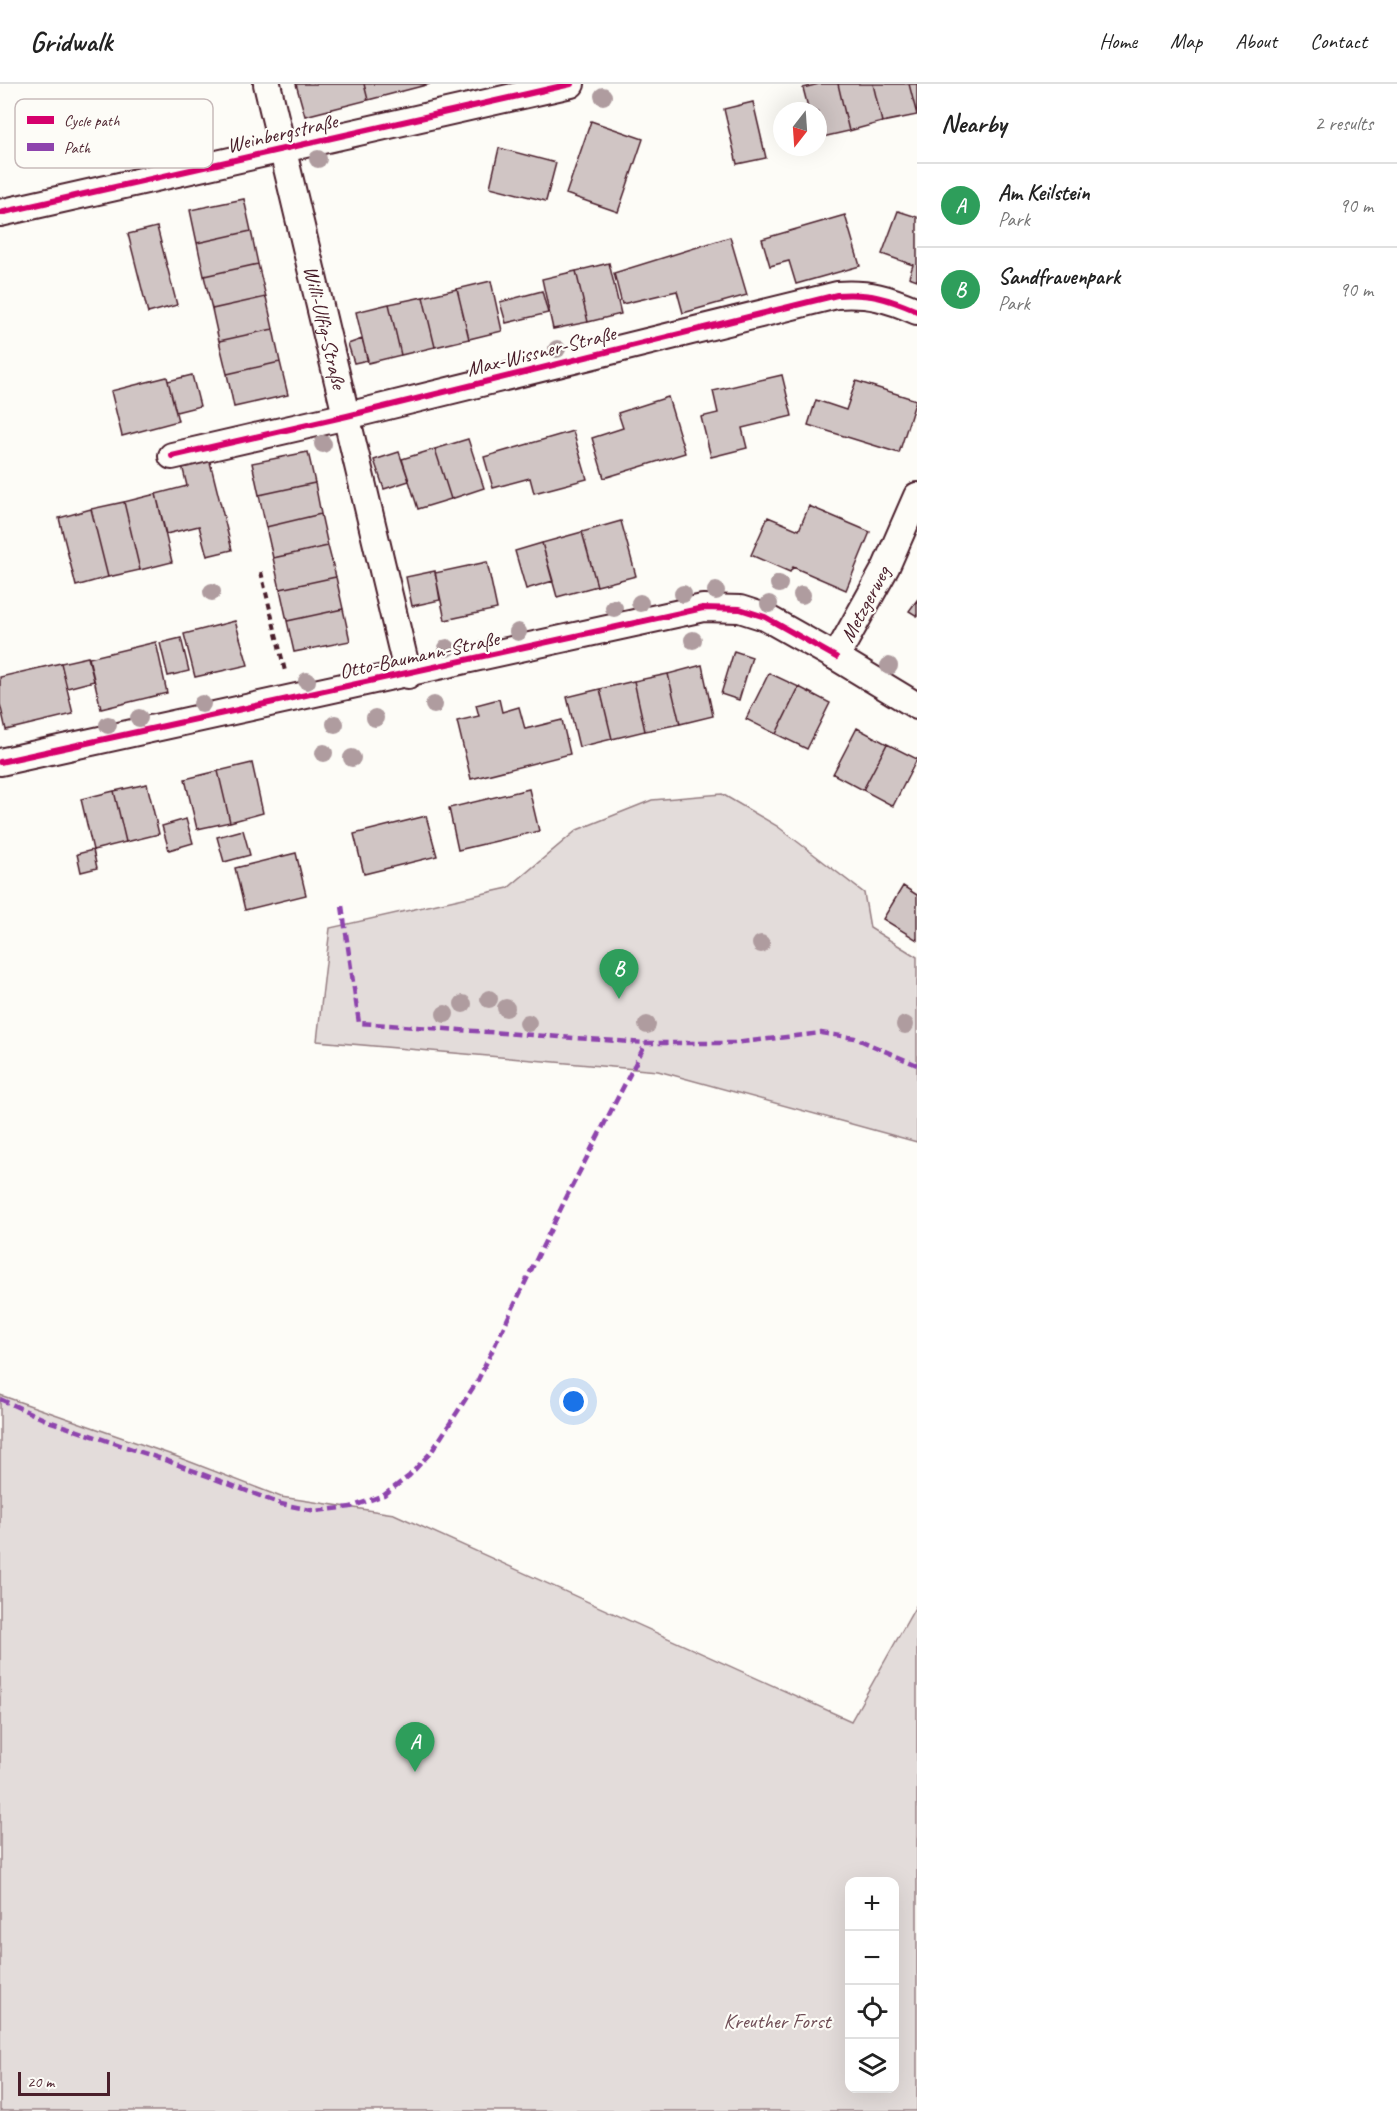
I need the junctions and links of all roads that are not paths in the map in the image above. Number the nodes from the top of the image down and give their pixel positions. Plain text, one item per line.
1 (267, 84) edge
2 (571, 84) edge
3 (284, 150) junction
4 (213, 166) edge
5 (203, 168) edge
6 (0, 213) edge
7 (917, 311) edge
8 (346, 416) junction
9 (172, 456) dead end
10 (917, 496) edge
11 (836, 657) junction
12 (408, 675) junction
13 (917, 706) edge
14 (0, 762) edge

1 - 3 street, Willi-Ulfig-Straße
2 - 3 street, Weinbergstraße
3 - 4 street, Weinbergstraße
3 - 8 street, Willi-Ulfig-Straße
5 - 6 street, Weinbergstraße
7 - 8 street, Max-Wissner-Straße
8 - 9 street, Max-Wissner-Straße
8 - 12 street, Willi-Ulfig-Straße
10 - 11 street, Metzgerweg
11 - 12 street, Otto-Baumann-Straße
11 - 13 street, Metzgerweg
12 - 14 street, Otto-Baumann-Straße

